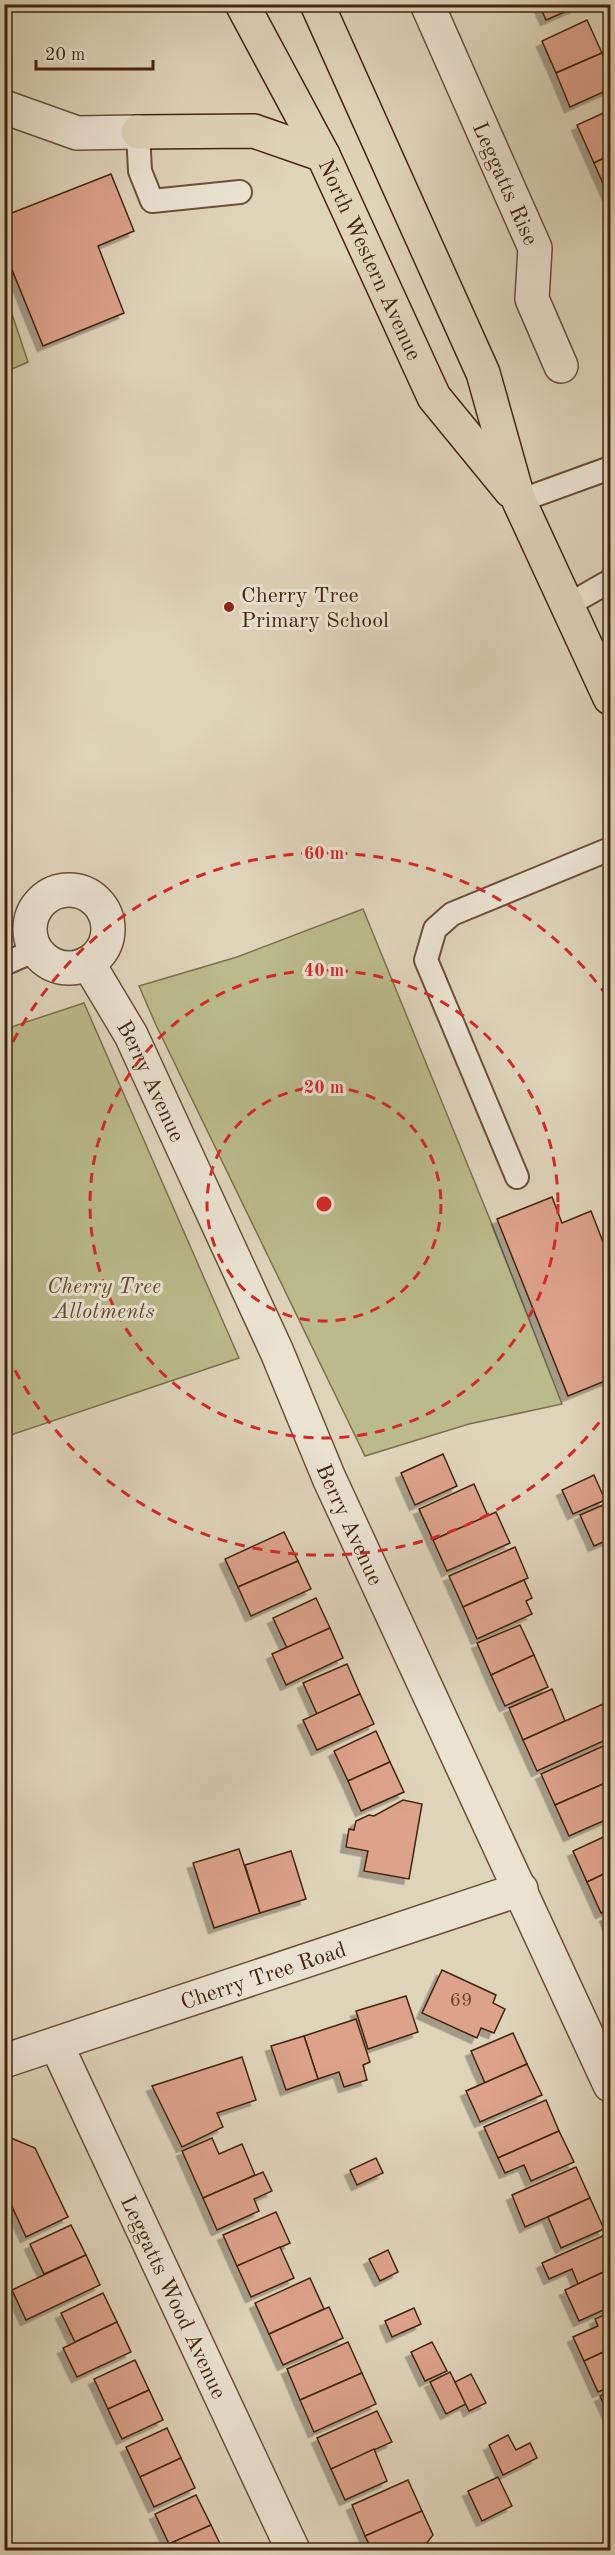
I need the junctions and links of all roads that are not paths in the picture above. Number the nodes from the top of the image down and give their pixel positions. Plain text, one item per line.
1 (242, 4) edge
2 (317, 4) edge
3 (427, 4) edge
4 (4, 107) edge
5 (138, 132) junction
6 (323, 154) junction
7 (240, 192) dead end
8 (561, 366) dead end
9 (610, 468) edge
10 (519, 501) junction
11 (610, 581) edge
12 (568, 605) junction
13 (610, 698) edge
14 (610, 849) edge
15 (36, 950) junction
16 (88, 963) junction
17 (4, 964) edge
18 (517, 1178) dead end
19 (521, 1889) junction
20 (56, 2044) junction
21 (4, 2061) edge
22 (610, 2085) edge
23 (293, 2550) edge

1 - 6 highway, North Western Avenue
2 - 10 highway, North Western Avenue
3 - 8 street, Leggatts Rise
4 - 5 street
5 - 6 highway
5 - 7 lane
6 - 10 highway, North Western Avenue
9 - 10 lane
10 - 12 highway, North Western Avenue
11 - 12 lane
12 - 13 highway, North Western Avenue
14 - 18 lane
15 - 16 street
15 - 16 street
15 - 17 lane
16 - 19 street, Berry Avenue
19 - 20 street, Cherry Tree Road
19 - 22 street, Berry Avenue
20 - 21 street, Cherry Tree Road
20 - 23 street, Leggatts Wood Avenue

